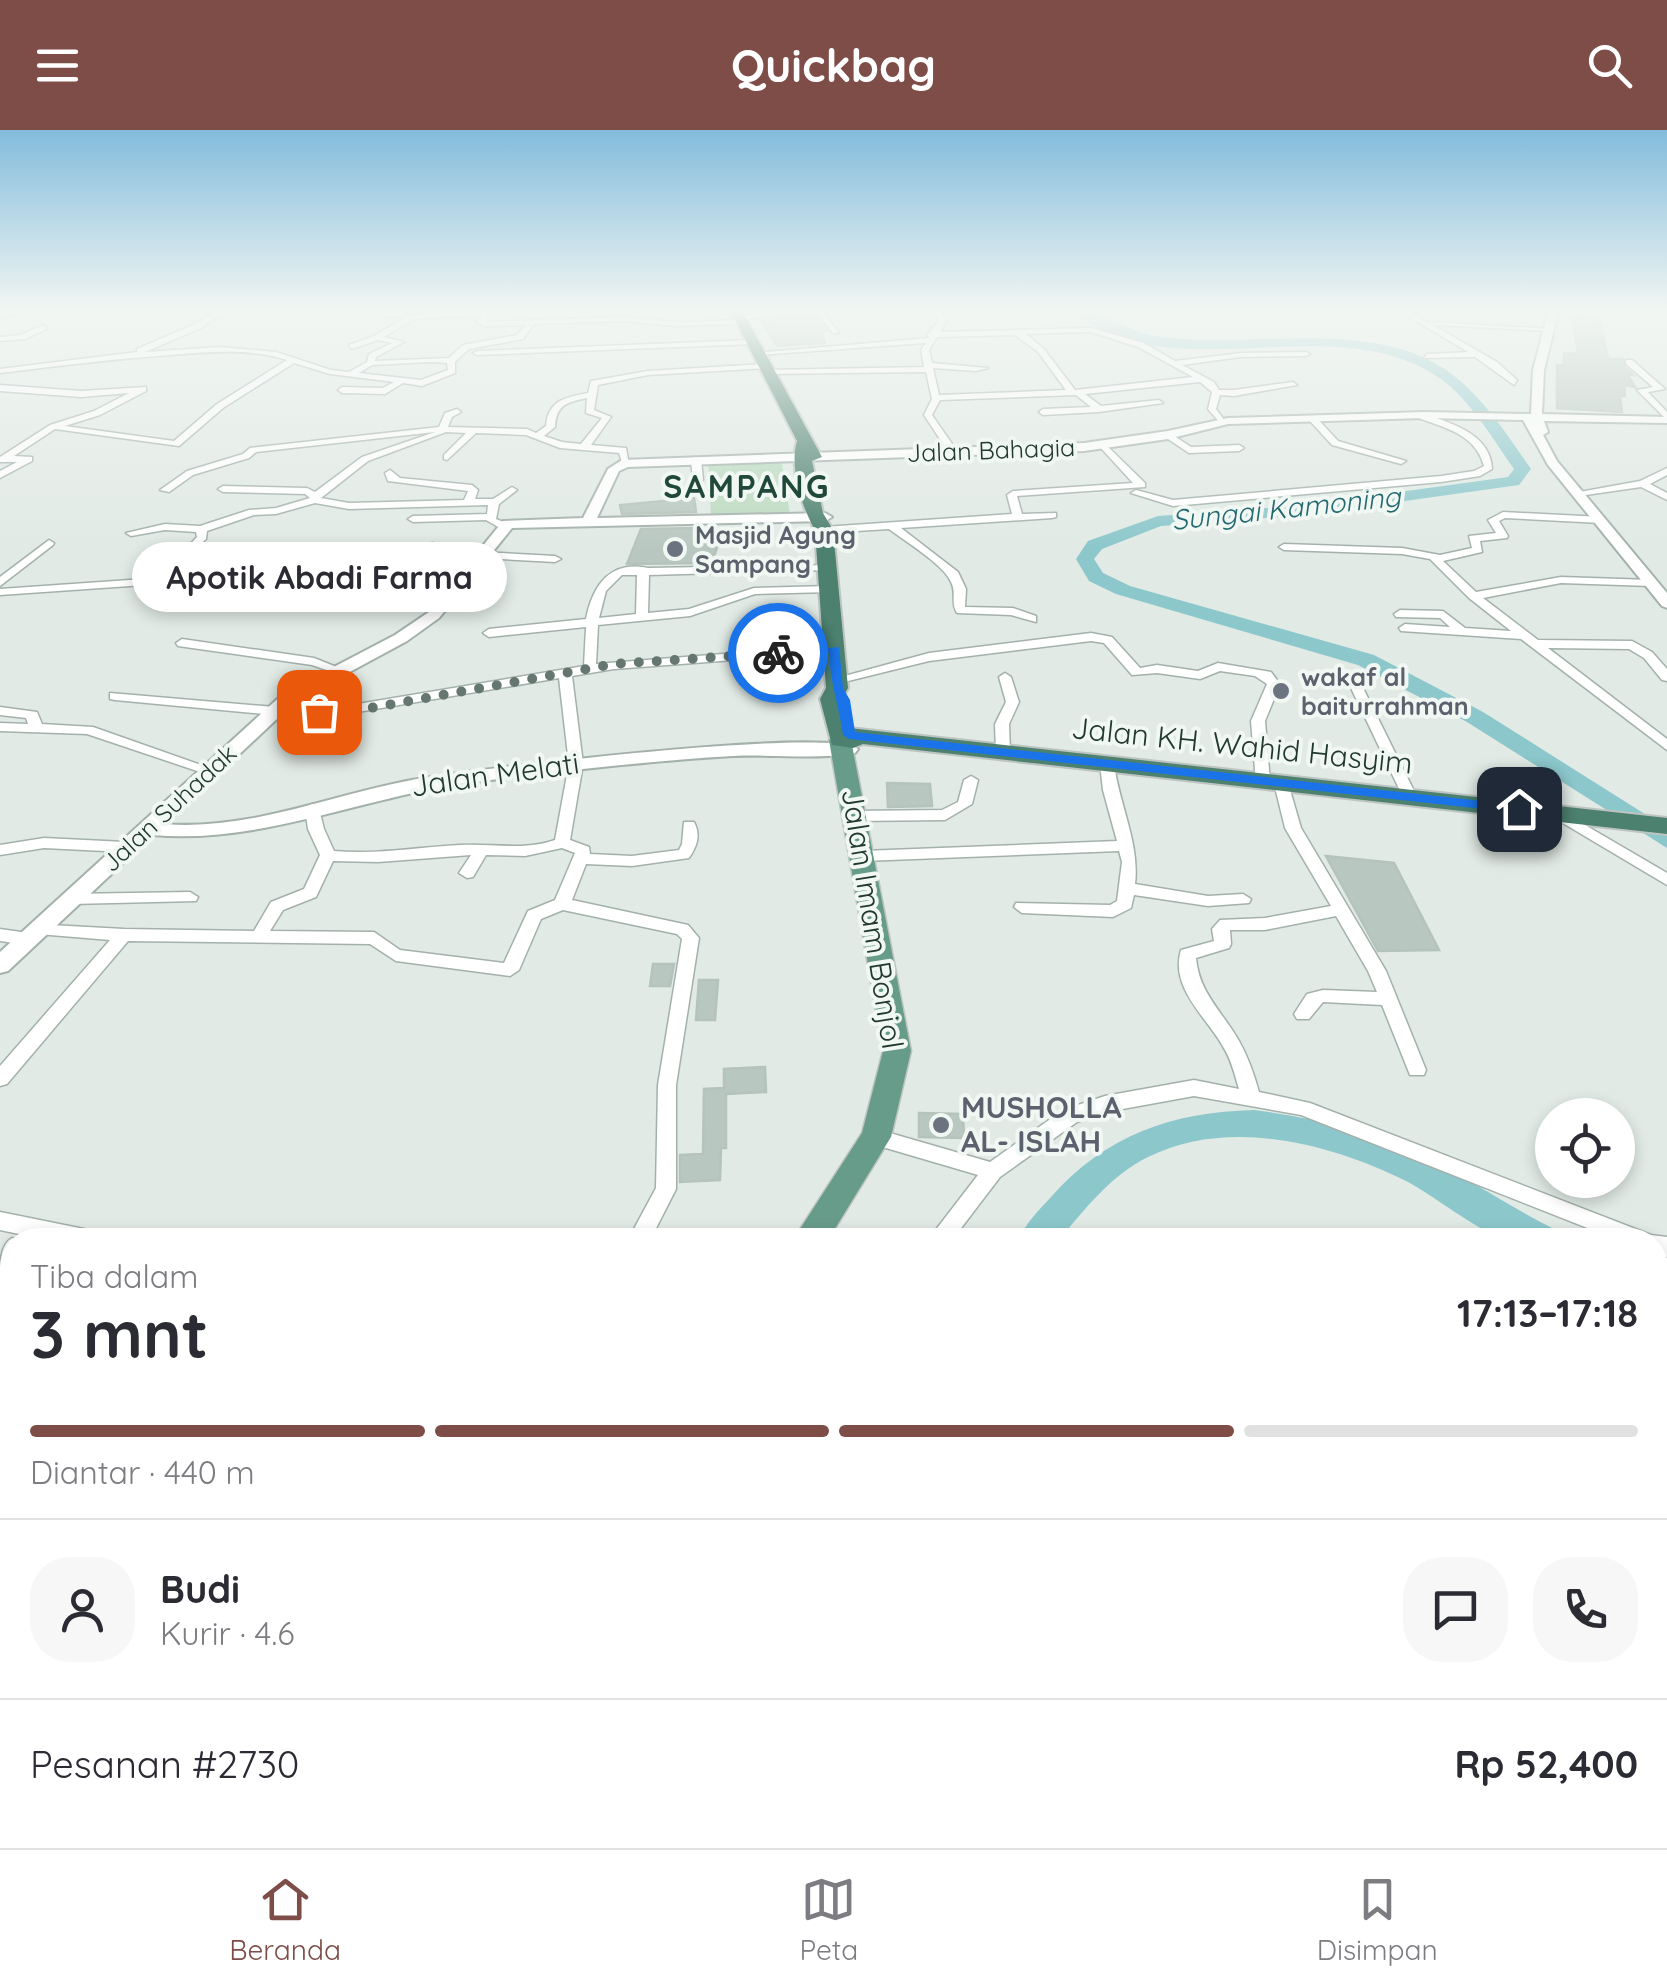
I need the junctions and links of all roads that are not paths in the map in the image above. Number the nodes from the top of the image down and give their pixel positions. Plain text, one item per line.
1 (16, 389) edge
2 (247, 389) edge
3 (388, 389) edge
4 (592, 389) edge
5 (775, 389) edge
6 (933, 389) edge
7 (982, 389) edge
8 (1073, 389) edge
9 (1101, 389) edge
10 (1266, 389) edge
11 (1536, 389) edge
12 (1658, 389) edge
13 (342, 390) dead end
14 (1075, 392) junction
15 (1216, 392) joint
16 (592, 396) junction
17 (984, 396) junction
18 (935, 399) junction
19 (1158, 403) dead end
20 (1098, 409) junction
21 (457, 412) dead end
22 (1043, 412) dead end
23 (1419, 416) junction
24 (1532, 418) junction
25 (1667, 418) edge
26 (1313, 419) junction
27 (1221, 421) junction
28 (53, 428) junction
29 (444, 430) junction
30 (473, 431) junction
31 (539, 435) junction
32 (1168, 435) junction
33 (1102, 445) junction
34 (584, 447) junction
35 (1240, 448) dead end
36 (952, 451) junction
37 (807, 452) junction
38 (447, 457) dead end
39 (1, 460) edge
40 (696, 460) junction
41 (1401, 462) dead end
42 (626, 463) junction
43 (1667, 472) edge
44 (390, 474) dead end
45 (0, 475) edge
46 (698, 480) dead end
47 (1642, 484) junction
48 (223, 489) dead end
49 (164, 490) dead end
50 (512, 490) dead end
51 (1136, 493) dead end
52 (1579, 494) junction
53 (1667, 496) edge
54 (316, 498) junction
55 (469, 501) junction
56 (495, 502) junction
57 (1052, 515) dead end
58 (1018, 517) junction
59 (414, 519) dead end
60 (590, 520) junction
61 (1601, 520) junction
62 (497, 522) junction
63 (822, 522) junction
64 (892, 526) junction
65 (201, 529) junction
66 (131, 533) dead end
67 (50, 543) dead end
68 (432, 546) dead end
69 (1284, 547) dead end
70 (483, 555) junction
71 (184, 557) dead end
72 (1436, 557) junction
73 (554, 558) dead end
74 (642, 569) junction
75 (829, 578) junction
76 (460, 580) junction
77 (0, 583) edge
78 (1652, 583) junction
79 (0, 592) edge
80 (1473, 596) junction
81 (1667, 603) edge
82 (1400, 614) dead end
83 (642, 618) junction
84 (1032, 619) dead end
85 (590, 624) junction
86 (1406, 628) dead end
87 (1462, 632) junction
88 (489, 633) dead end
89 (1532, 640) junction
90 (182, 643) dead end
91 (835, 649) junction
92 (590, 668) junction
93 (338, 670) junction
94 (565, 674) junction
95 (1006, 677) dead end
96 (1667, 677) edge
97 (836, 684) junction
98 (1357, 688) dead end
99 (115, 696) dead end
100 (0, 711) edge
101 (276, 711) junction
102 (36, 726) junction
103 (0, 727) edge
104 (848, 743) junction
105 (1667, 746) edge
106 (1003, 753) junction
107 (576, 764) junction
108 (1108, 764) junction
109 (211, 770) junction
110 (972, 780) dead end
111 (1272, 782) junction
112 (1410, 797) junction
113 (312, 809) junction
114 (1558, 813) junction
115 (855, 816) junction
116 (689, 825) dead end
117 (1667, 826) edge
118 (145, 828) junction
119 (562, 843) junction
120 (1125, 846) junction
121 (125, 848) junction
122 (0, 850) edge
123 (482, 850) junction
124 (328, 855) junction
125 (863, 856) junction
126 (582, 859) junction
127 (467, 872) dead end
128 (1667, 880) edge
129 (1127, 888) junction
130 (190, 897) dead end
131 (71, 899) junction
132 (1243, 899) dead end
133 (562, 904) junction
134 (1022, 907) dead end
135 (1343, 909) junction
136 (33, 933) junction
137 (124, 934) junction
138 (0, 935) edge
139 (260, 936) junction
140 (0, 966) edge
141 (1385, 999) junction
142 (1302, 1014) dead end
143 (1417, 1070) dead end
144 (0, 1079) edge
145 (1251, 1098) junction
146 (876, 1138) junction
147 (993, 1171) junction
148 (645, 1228) edge
149 (818, 1228) edge
150 (948, 1228) edge
151 (1612, 1228) edge

1 - 28 street
2 - 28 street
3 - 13 street
4 - 16 street
5 - 37 highway
6 - 18 street
7 - 17 street
8 - 14 street
9 - 14 street
10 - 15 street
11 - 24 street
12 - 25 street
14 - 17 street
14 - 20 street
15 - 27 street
16 - 31 street
16 - 34 street
17 - 18 street
18 - 36 street
19 - 20 street
20 - 22 street
21 - 29 street
23 - 24 street, Jalan Bahagia
23 - 26 street, Jalan Bahagia
23 - 51 street
24 - 25 street, Jalan Bahagia
24 - 52 street
26 - 27 street, Jalan Bahagia
26 - 41 street
27 - 32 street, Jalan Bahagia
28 - 39 street
29 - 30 street
29 - 49 street
29 - 54 street
30 - 31 street
30 - 38 street
31 - 34 street
32 - 33 street, Jalan Bahagia
32 - 35 street
33 - 36 street, Jalan Bahagia
33 - 58 street
34 - 42 street
36 - 37 street, Jalan Bahagia
37 - 40 street, Jalan Bahagia
37 - 63 highway
39 - 45 street
40 - 42 street, Jalan Bahagia
40 - 46 street
42 - 60 street
43 - 47 street
44 - 55 street
47 - 52 street
47 - 53 street
48 - 54 street
50 - 56 street
52 - 61 street
54 - 55 street
54 - 65 street
55 - 56 street
56 - 62 street
57 - 58 street
58 - 64 street
59 - 62 street
60 - 62 street
60 - 63 street
61 - 72 street
61 - 78 street
62 - 70 street, Jalan Suhadak
63 - 64 street
63 - 75 highway
64 - 84 street
65 - 66 street
65 - 71 street
67 - 77 street
68 - 70 street
69 - 72 street
70 - 73 street
70 - 76 street, Jalan Suhadak
72 - 80 street
74 - 75 street
74 - 83 street
74 - 85 street
75 - 83 street
75 - 91 highway
76 - 79 street
76 - 93 street, Jalan Suhadak
78 - 80 street
78 - 81 street
80 - 89 street
82 - 87 street
83 - 85 street
85 - 88 street
85 - 92 street
86 - 87 street
87 - 89 street
89 - 96 street
89 - 105 street
90 - 93 street
91 - 92 street
91 - 97 highway
92 - 94 street
93 - 101 street, Jalan Suhadak
94 - 101 street
94 - 107 street
95 - 106 street
97 - 104 highway
97 - 111 street
98 - 112 street
99 - 101 street
100 - 102 street
101 - 109 street, Jalan Suhadak
102 - 103 street
102 - 109 street
104 - 106 highway, Jalan KH. Wahid Hasyim
104 - 107 street, Jalan Melati
104 - 115 main road, Jalan Imam Bonjol
106 - 108 highway, Jalan KH. Wahid Hasyim
107 - 113 street, Jalan Melati
107 - 119 street
108 - 111 highway, Jalan KH. Wahid Hasyim
108 - 120 street
109 - 118 street, Jalan Suhadak
110 - 115 street
111 - 112 highway, Jalan KH. Wahid Hasyim
111 - 135 street
112 - 114 highway, Jalan KH. Wahid Hasyim
113 - 118 street, Jalan Melati
113 - 124 street
114 - 117 highway, Jalan KH. Wahid Hasyim
114 - 128 street
115 - 125 main road, Jalan Imam Bonjol
116 - 126 street
118 - 121 street, Jalan Suhadak
119 - 123 street
119 - 126 street
120 - 125 street
120 - 129 street
121 - 122 street
121 - 131 street, Jalan Suhadak
123 - 124 street
123 - 127 street
124 - 139 street
125 - 146 main road, Jalan Imam Bonjol
126 - 133 street
129 - 132 street
129 - 134 street
130 - 131 street
131 - 136 street, Jalan Suhadak
133 - 139 street
133 - 148 street
135 - 141 street
135 - 145 street
136 - 137 street
136 - 138 street
136 - 140 street, Jalan Suhadak
137 - 139 street
137 - 144 street
141 - 142 street
141 - 143 street
145 - 147 street
145 - 151 street
146 - 147 street
146 - 149 main road, Jalan Imam Bonjol
147 - 150 street

